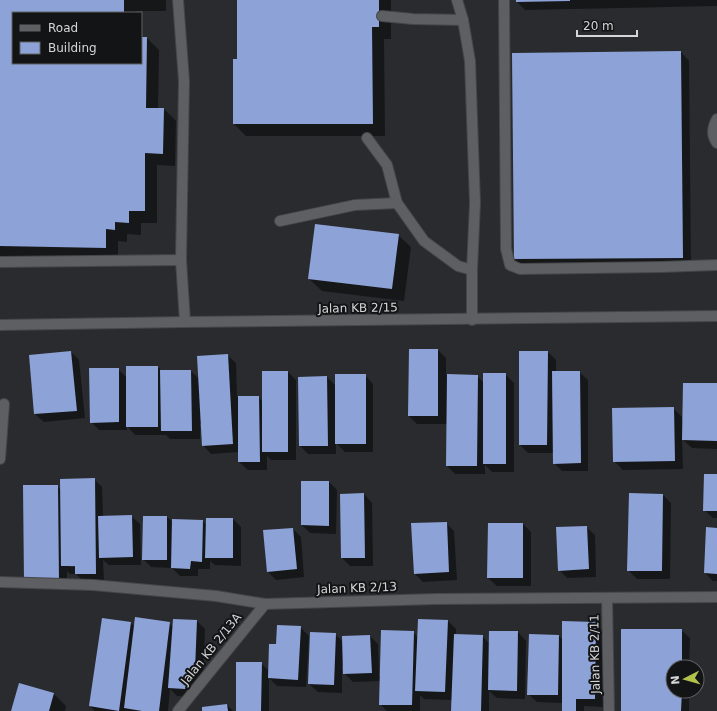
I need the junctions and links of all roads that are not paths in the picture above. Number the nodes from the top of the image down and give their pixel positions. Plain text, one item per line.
1 (178, 0) edge
2 (457, 0) edge
3 (504, 0) edge
4 (382, 16) dead end
5 (463, 20) junction
6 (717, 118) edge
7 (367, 138) dead end
8 (717, 143) edge
9 (397, 203) junction
10 (280, 221) dead end
11 (181, 260) junction
12 (0, 262) edge
13 (717, 265) edge
14 (472, 270) junction
15 (717, 316) edge
16 (472, 320) junction
17 (185, 322) junction
18 (0, 325) edge
19 (4, 404) dead end
20 (0, 460) edge
21 (0, 582) edge
22 (717, 597) edge
23 (607, 598) junction
24 (265, 604) junction
25 (178, 711) edge
26 (609, 711) edge

1 - 11 street
2 - 5 street
3 - 13 street
4 - 5 street
5 - 14 street
6 - 8 street
7 - 9 street
9 - 10 street
9 - 14 street
11 - 12 street
11 - 17 street
14 - 16 street
15 - 16 street, Jalan KB 2/15
16 - 17 street, Jalan KB 2/15
17 - 18 street, Jalan KB 2/15
19 - 20 street
21 - 24 street, Jalan KB 2/13
22 - 23 street, Jalan KB 2/13
23 - 24 street, Jalan KB 2/13
23 - 26 street, Jalan KB 2/11
24 - 25 street, Jalan KB 2/13A

